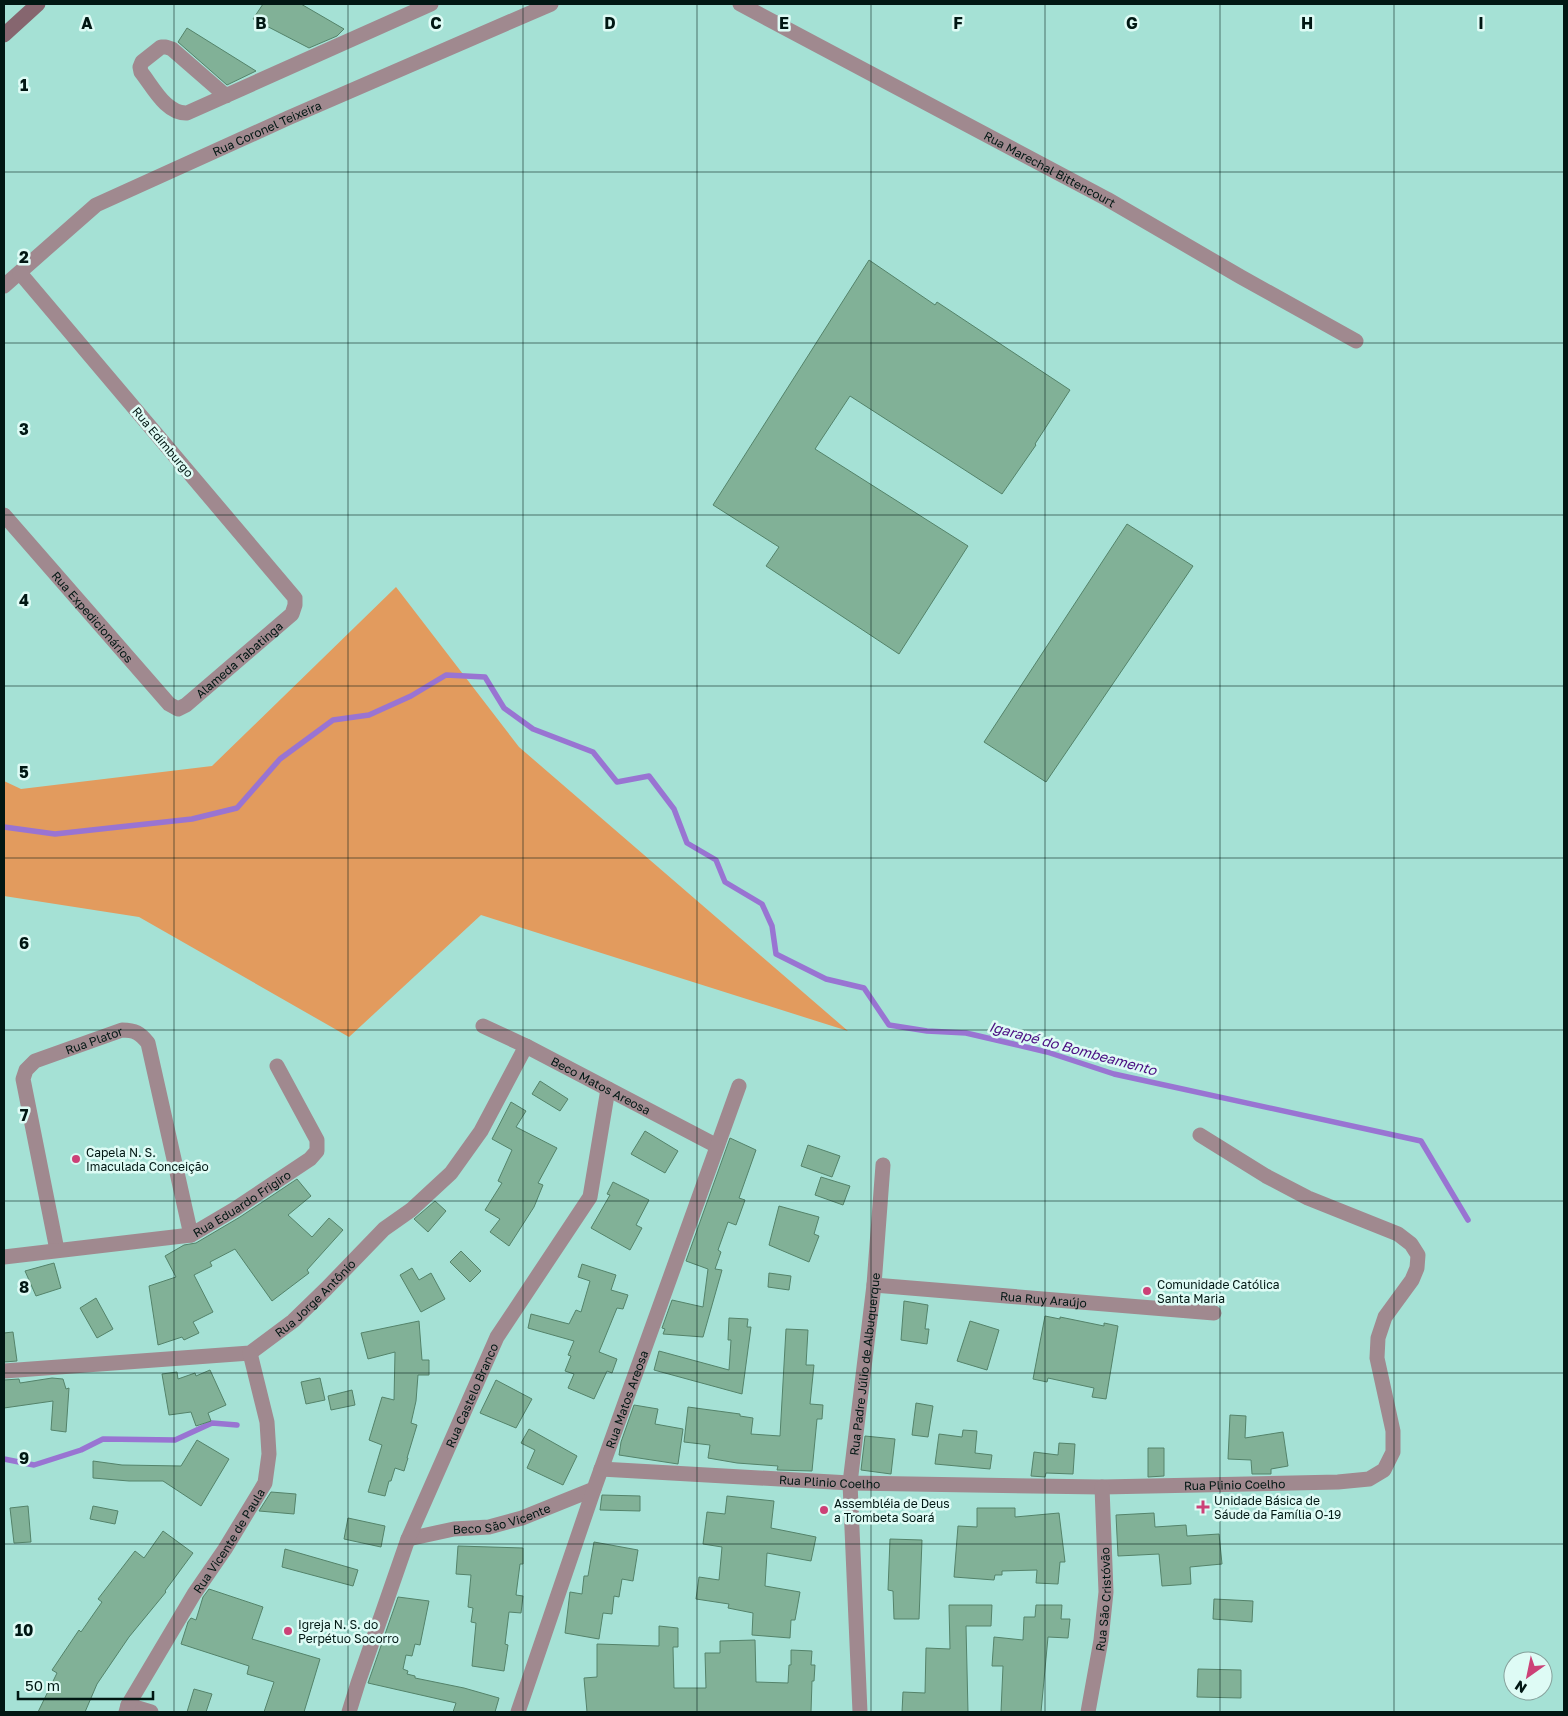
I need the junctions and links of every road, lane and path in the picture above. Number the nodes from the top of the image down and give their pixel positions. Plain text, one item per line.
1 (38, 4) edge
2 (551, 4) edge
3 (740, 4) edge
4 (420, 6) edge
5 (4, 35) edge
6 (226, 96) junction
7 (20, 273) junction
8 (4, 286) edge
9 (1356, 341) dead end
10 (4, 515) edge
11 (292, 614) joint
12 (186, 705) joint
13 (483, 1026) dead end
14 (526, 1046) junction
15 (277, 1066) dead end
16 (739, 1086) dead end
17 (608, 1089) junction
18 (1200, 1135) dead end
19 (718, 1146) junction
20 (882, 1165) dead end
21 (191, 1235) junction
22 (57, 1250) junction
23 (4, 1257) edge
24 (874, 1285) junction
25 (1214, 1313) dead end
26 (250, 1353) junction
27 (4, 1371) edge
28 (601, 1469) junction
29 (850, 1483) junction
30 (1102, 1487) junction
31 (594, 1490) junction
32 (408, 1539) junction
33 (127, 1709) edge
34 (151, 1712) edge
35 (349, 1712) edge
36 (518, 1712) edge
37 (860, 1712) edge
38 (1088, 1712) edge

1 - 5 street
2 - 7 street, Rua Coronel Teixeira
3 - 9 street, Rua Marechal Bittencourt
4 - 6 street
6 - 6 street
7 - 8 street, Rua Coronel Teixeira
7 - 11 street, Rua Edimburgo
10 - 12 street, Rua Expedicionários
11 - 12 street, Alameda Tabatinga
13 - 14 street, Beco Matos Areosa
14 - 17 street, Beco Matos Areosa
14 - 26 street, Rua Jorge Antônio
15 - 21 street, Rua Eduardo Frigiro
16 - 19 street, Rua Matos Areosa
17 - 19 street, Beco Matos Areosa
17 - 32 street, Rua Castelo Branco
18 - 30 street, Rua Plinio Coelho
19 - 28 street, Rua Matos Areosa
20 - 24 street, Rua Padre Júlio de Albuquerque
21 - 22 street, Rua Eduardo Frigiro
21 - 22 street, Rua Plator
22 - 23 street, Rua Eduardo Frigiro
24 - 25 street, Rua Ruy Araújo
24 - 29 street, Rua Padre Júlio de Albuquerque
26 - 27 street
26 - 33 street, Rua Vicente de Paula
28 - 29 street, Rua Plinio Coelho
28 - 31 street, Rua Matos Areosa
29 - 30 street, Rua Plinio Coelho
29 - 37 street, Rua Padre Júlio de Albuquerque
30 - 38 street, Rua São Cristóvão
31 - 32 street, Beco São Vicente
31 - 36 street, Rua Matos Areosa
32 - 35 street, Rua Castelo Branco
33 - 34 street

